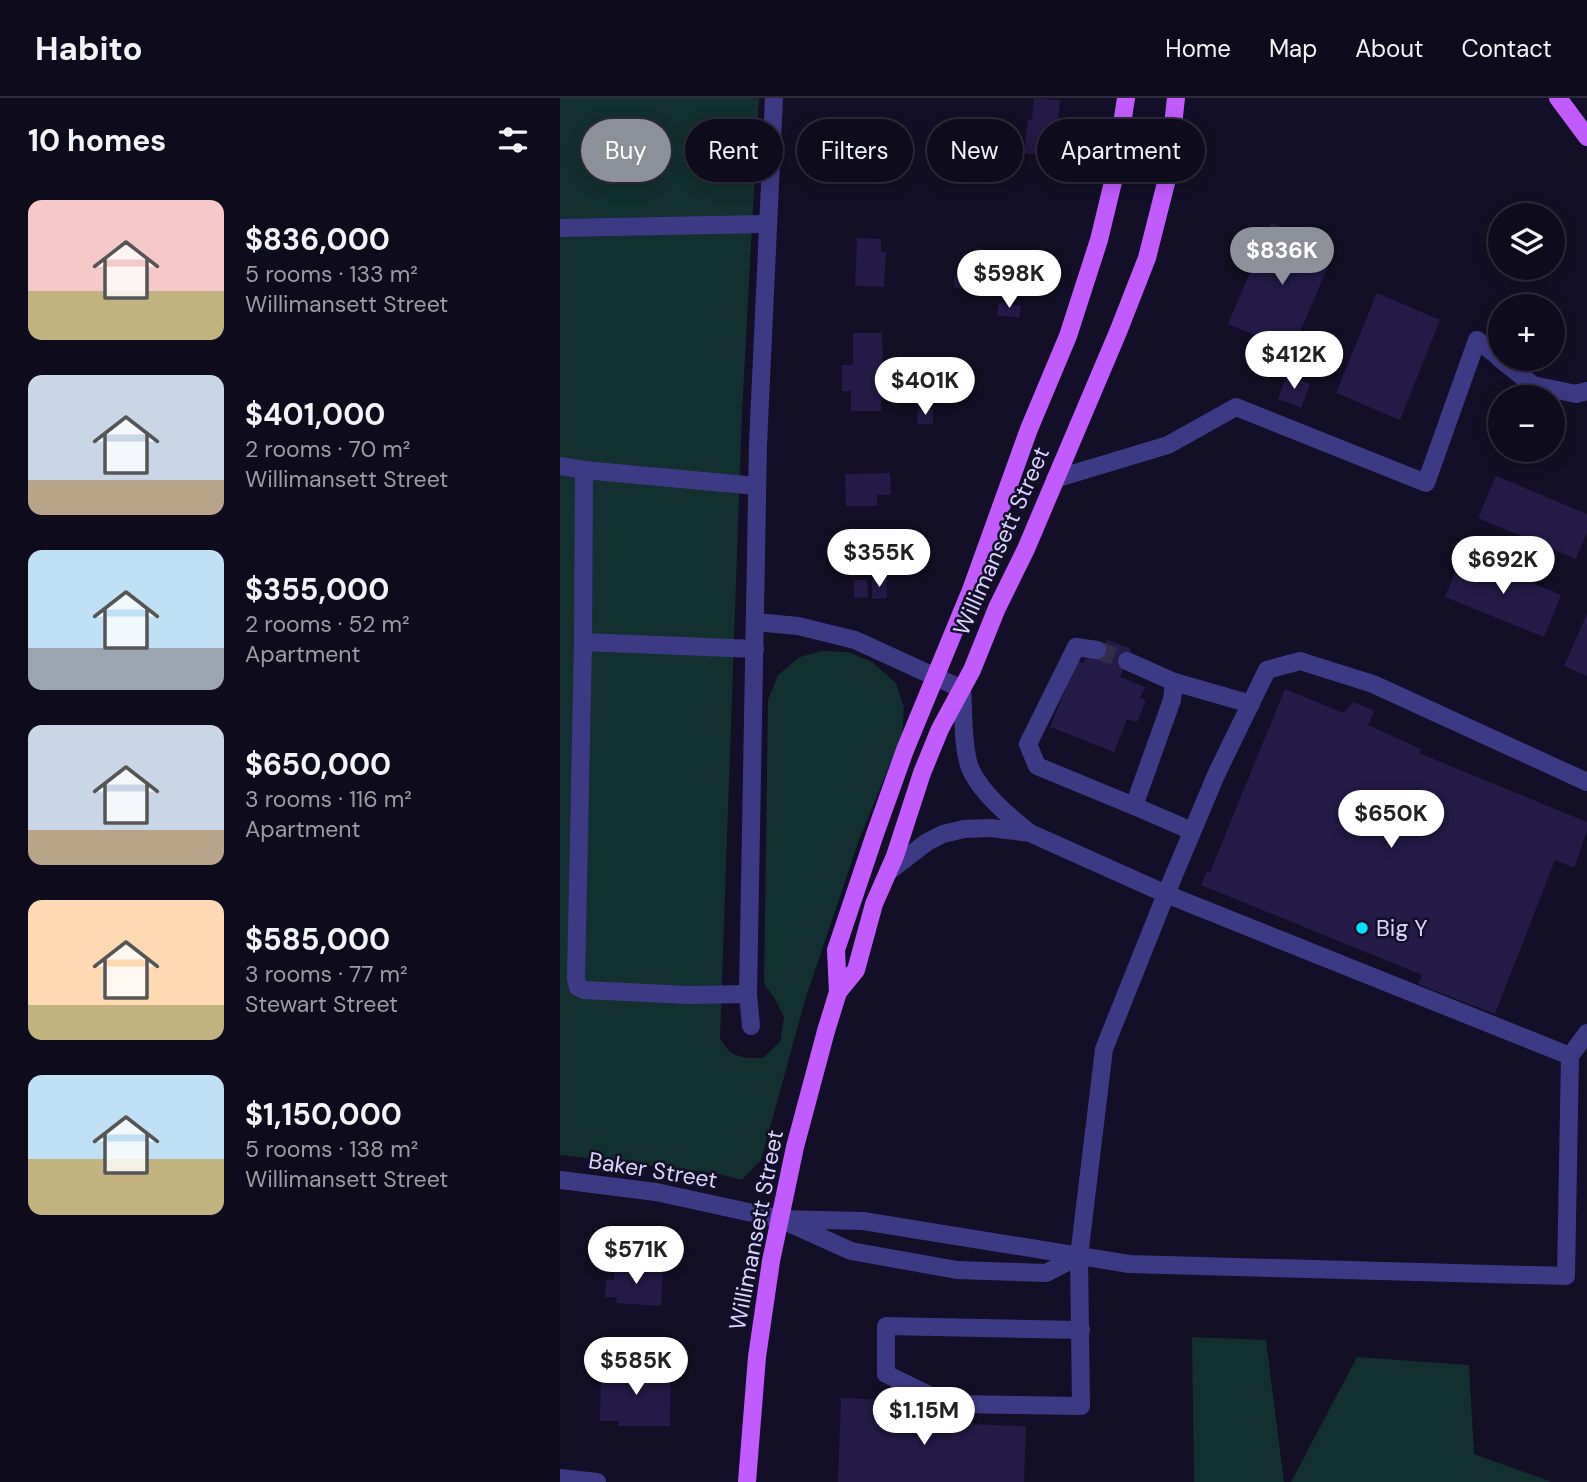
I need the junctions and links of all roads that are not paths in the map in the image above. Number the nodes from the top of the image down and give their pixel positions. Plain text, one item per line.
1 (774, 98) edge
2 (1126, 98) edge
3 (1176, 98) edge
4 (1558, 98) edge
5 (1587, 137) edge
6 (767, 223) junction
7 (560, 228) edge
8 (1488, 349) edge
9 (1516, 371) edge
10 (1587, 391) edge
11 (560, 466) edge
12 (584, 470) junction
13 (1055, 479) junction
14 (757, 486) junction
15 (755, 622) junction
16 (583, 642) junction
17 (755, 649) junction
18 (1097, 650) tunnel mouth
19 (1126, 661) tunnel mouth
20 (935, 677) junction
21 (1174, 682) junction
22 (962, 689) junction
23 (1251, 704) junction
24 (1587, 782) edge
25 (1134, 806) junction
26 (1192, 831) junction
27 (1030, 833) junction
28 (888, 872) junction
29 (1166, 894) junction
30 (838, 992) junction
31 (748, 994) junction
32 (751, 1026) dead end
33 (1587, 1033) edge
34 (1570, 1056) junction
35 (560, 1180) edge
36 (779, 1219) junction
37 (1079, 1256) junction
38 (1081, 1330) junction
39 (560, 1478) edge
40 (597, 1482) edge
41 (747, 1482) edge

1 - 6 street
2 - 20 main road, Willimansett Street
3 - 13 main road, Willimansett Street
4 - 5 main road
6 - 7 street
6 - 14 street
8 - 13 street
9 - 10 street
11 - 12 street
12 - 14 street
12 - 16 street
13 - 22 main road, Willimansett Street
14 - 15 street
15 - 17 street
15 - 20 street
16 - 17 street
16 - 31 street
17 - 31 street
18 - 25 street
19 - 21 street
20 - 22 street
20 - 30 main road, Willimansett Street
21 - 23 street
21 - 25 street
22 - 27 street
22 - 28 main road, Willimansett Street
23 - 24 street
23 - 26 street
25 - 26 street
26 - 29 street
27 - 28 street
27 - 29 street
28 - 30 main road, Willimansett Street
29 - 34 street
29 - 37 street
30 - 36 main road, Willimansett Street
31 - 32 street
33 - 34 street
34 - 37 street
35 - 36 street, Baker Street
36 - 37 street
36 - 37 street
36 - 41 main road, Willimansett Street
37 - 38 street
38 - 38 street
39 - 40 street

